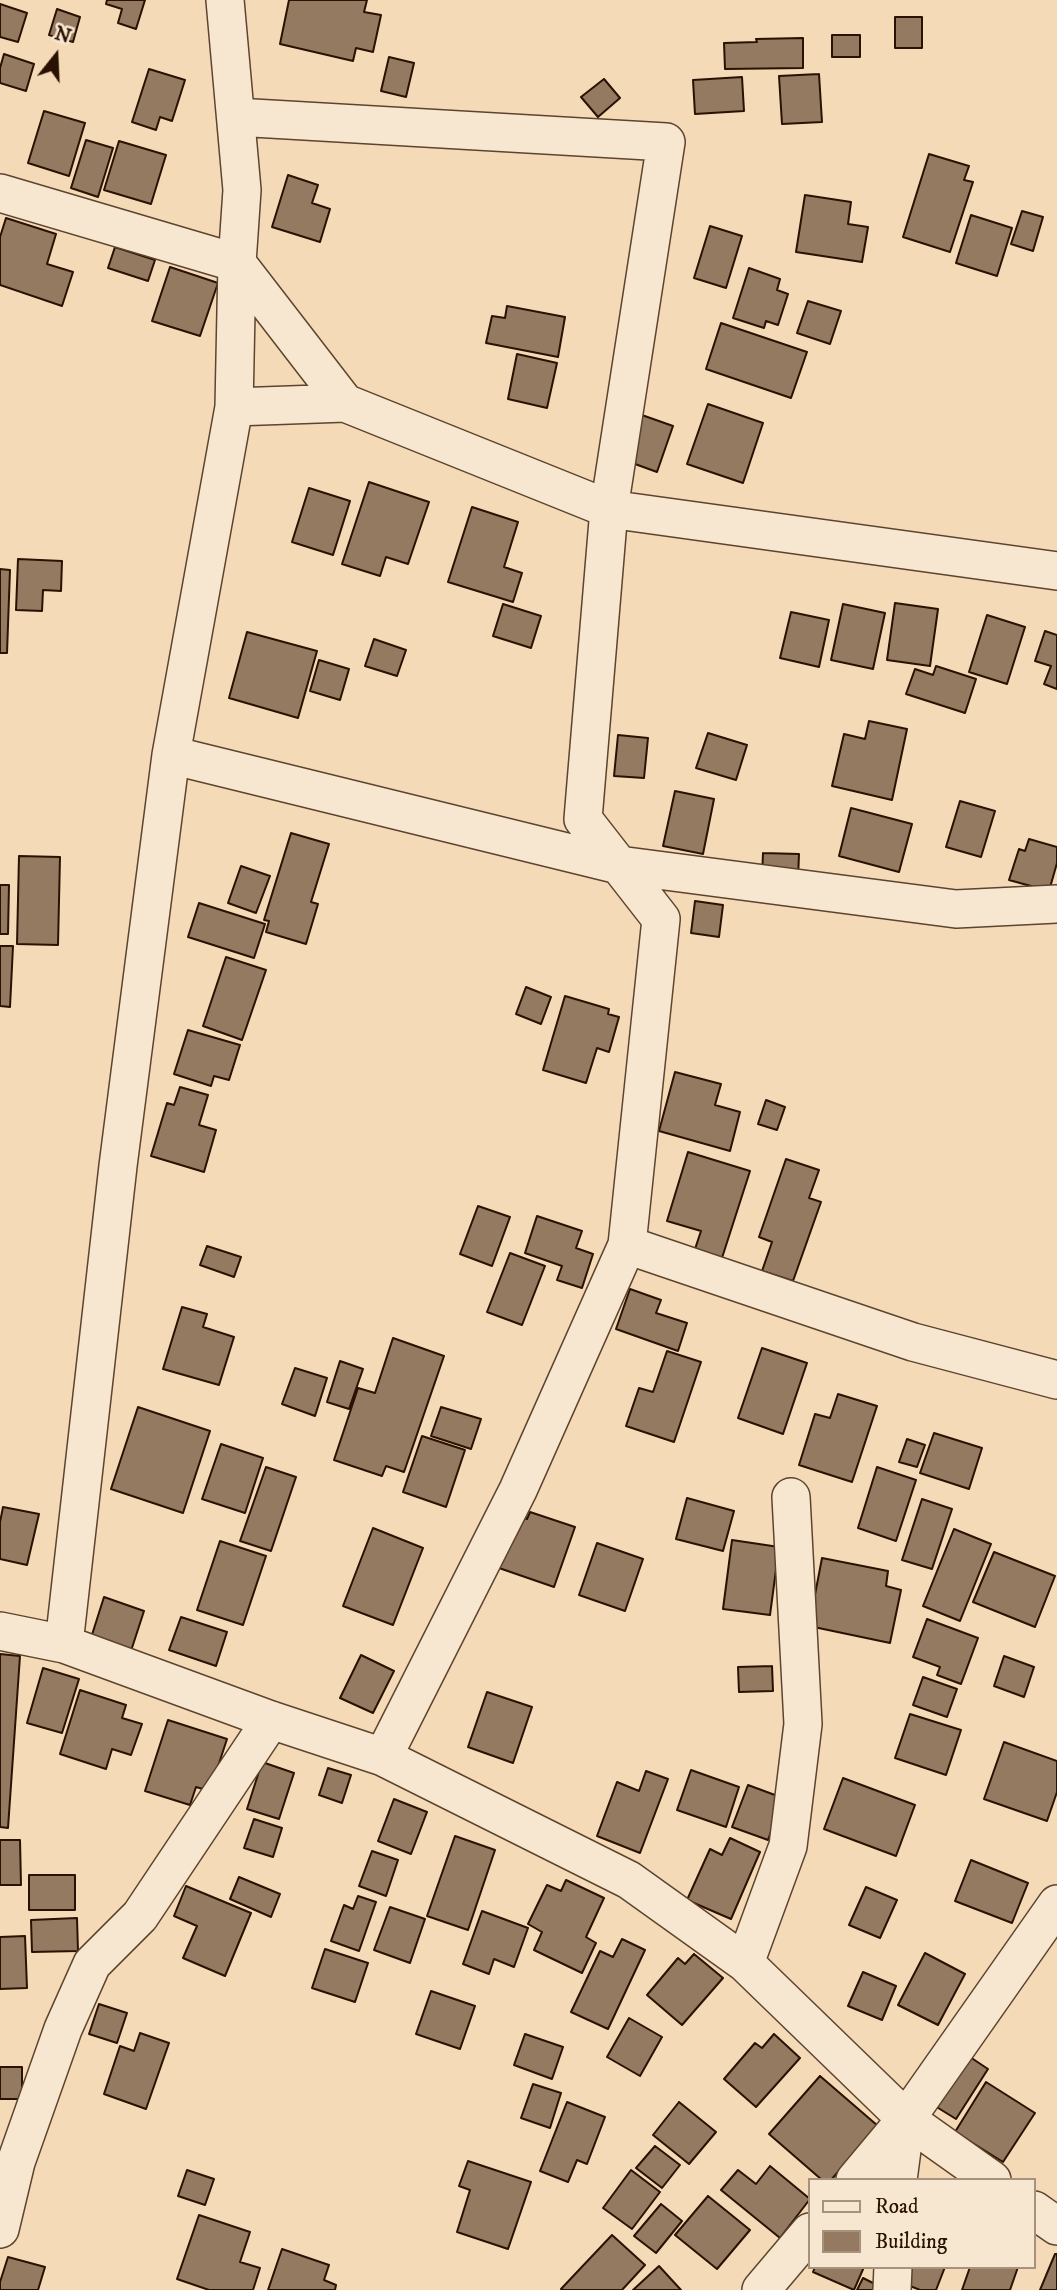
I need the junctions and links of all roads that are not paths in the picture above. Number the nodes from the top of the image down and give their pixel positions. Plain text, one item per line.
1 (225, 0) edge
2 (236, 117) junction
3 (0, 193) edge
4 (237, 263) junction
5 (345, 403) junction
6 (234, 407) junction
7 (609, 509) junction
8 (1057, 572) edge
9 (171, 755) junction
10 (619, 864) junction
11 (1057, 904) edge
12 (627, 1245) junction
13 (1057, 1380) edge
14 (791, 1497) dead end
15 (0, 1631) edge
16 (64, 1644) junction
17 (271, 1720) junction
18 (383, 1757) junction
19 (1054, 1918) edge
20 (745, 1962) junction
21 (906, 2119) junction
22 (857, 2178) edge
23 (898, 2178) edge
24 (989, 2178) edge
25 (1036, 2211) edge
26 (1057, 2226) edge
27 (0, 2229) edge
28 (808, 2234) edge
29 (893, 2269) edge
30 (761, 2290) edge
31 (892, 2290) edge

1 - 2 street
2 - 4 street
2 - 7 street
3 - 4 street
4 - 5 street
4 - 6 street
5 - 6 street
5 - 7 street
6 - 9 street
7 - 8 street
7 - 10 street
9 - 10 street
9 - 16 street
10 - 11 street
10 - 12 street
12 - 13 street
12 - 18 street
14 - 20 street
15 - 16 street
16 - 17 street
17 - 18 street
17 - 27 street
18 - 20 street
19 - 21 street
20 - 21 street
21 - 22 street
21 - 23 street
21 - 24 street
25 - 26 street
28 - 30 street
29 - 31 street

